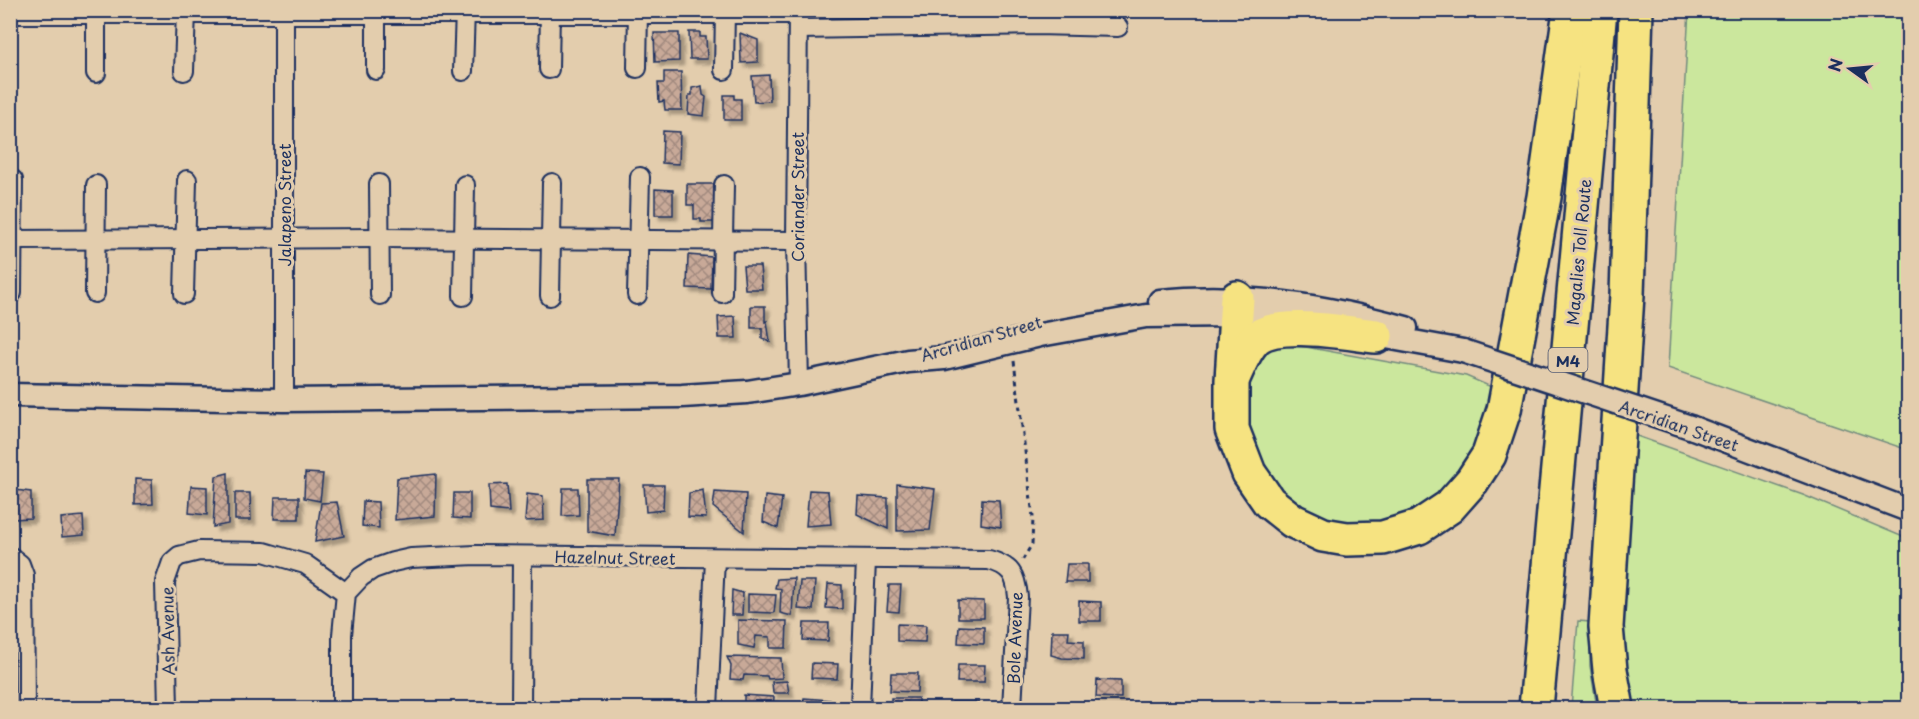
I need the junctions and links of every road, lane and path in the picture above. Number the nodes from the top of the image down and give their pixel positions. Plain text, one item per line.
1 (1570, 10) edge
2 (1600, 10) edge
3 (1617, 10) edge
4 (1636, 10) edge
5 (284, 11) edge
6 (96, 12) edge
7 (186, 12) edge
8 (376, 12) edge
9 (465, 12) edge
10 (550, 12) edge
11 (638, 12) edge
12 (725, 12) edge
13 (10, 14) edge
14 (798, 18) edge
15 (1037, 18) edge
16 (1118, 27) dead end
17 (637, 68) dead end
18 (549, 69) dead end
19 (724, 69) dead end
20 (376, 70) dead end
21 (184, 71) dead end
22 (463, 71) dead end
23 (96, 72) dead end
24 (640, 177) dead end
25 (13, 180) dead end
26 (187, 180) dead end
27 (552, 183) dead end
28 (379, 184) dead end
29 (96, 185) dead end
30 (465, 185) dead end
31 (724, 185) dead end
32 (379, 238) junction
33 (185, 239) junction
34 (285, 239) junction
35 (465, 239) junction
36 (11, 240) edge
37 (96, 240) junction
38 (551, 240) junction
39 (638, 240) junction
40 (724, 240) junction
41 (796, 241) junction
42 (12, 293) dead end
43 (95, 293) dead end
44 (722, 293) dead end
45 (184, 294) dead end
46 (380, 295) dead end
47 (637, 295) dead end
48 (463, 296) dead end
49 (550, 296) dead end
50 (1236, 307) junction
51 (1376, 336) junction
52 (1011, 342) junction
53 (1455, 349) junction
54 (908, 361) junction
55 (1232, 380) junction
56 (799, 384) junction
57 (10, 395) edge
58 (284, 400) junction
59 (1908, 510) edge
60 (10, 556) edge
61 (522, 556) junction
62 (715, 559) junction
63 (866, 560) junction
64 (1010, 572) junction
65 (346, 592) junction
66 (25, 708) edge
67 (168, 708) edge
68 (342, 708) edge
69 (521, 708) edge
70 (708, 708) edge
71 (860, 708) edge
72 (1012, 708) edge
73 (1536, 708) edge
74 (1555, 708) edge
75 (1617, 708) edge

1 - 55 highway
2 - 73 highway, Magalies Toll Route / M4
3 - 74 highway, Magalies Toll Route / M4
4 - 75 highway
5 - 7 street
5 - 8 street
5 - 34 street, Jalapeno Street
6 - 7 street
6 - 13 street
6 - 23 street
7 - 21 street
8 - 9 street
8 - 20 street
9 - 10 street
9 - 22 street
10 - 11 street
10 - 18 street
11 - 12 street
11 - 17 street
12 - 14 street
12 - 19 street
14 - 15 street
14 - 41 street, Coriander Street
15 - 16 street
24 - 39 street
25 - 36 street
26 - 33 street
27 - 38 street
28 - 32 street
29 - 37 street
30 - 35 street
31 - 40 street
32 - 34 street
32 - 35 street
32 - 46 street
33 - 34 street
33 - 37 street
33 - 45 street
34 - 58 street, Jalapeno Street
35 - 38 street
35 - 48 street
36 - 37 street
36 - 42 street
37 - 43 street
38 - 39 street
38 - 49 street
39 - 40 street
39 - 47 street
40 - 41 street
40 - 44 street
41 - 56 street, Coriander Street
50 - 51 street, Arcridian Street
50 - 52 street, Arcridian Street
50 - 53 street, Arcridian Street
50 - 54 street, Arcridian Street
50 - 55 highway
51 - 53 street, Arcridian Street
51 - 55 highway
52 - 54 street, Arcridian Street
52 - 64 path
53 - 59 street, Arcridian Street, bridge
54 - 56 street
56 - 58 street
57 - 58 street
60 - 66 street
61 - 62 street, Hazelnut Street
61 - 65 street, Hazelnut Street
61 - 69 street
62 - 63 street, Hazelnut Street
62 - 70 street
63 - 64 street, Hazelnut Street
63 - 71 street
64 - 72 street, Bole Avenue
65 - 67 street, Ash Avenue
65 - 68 street

